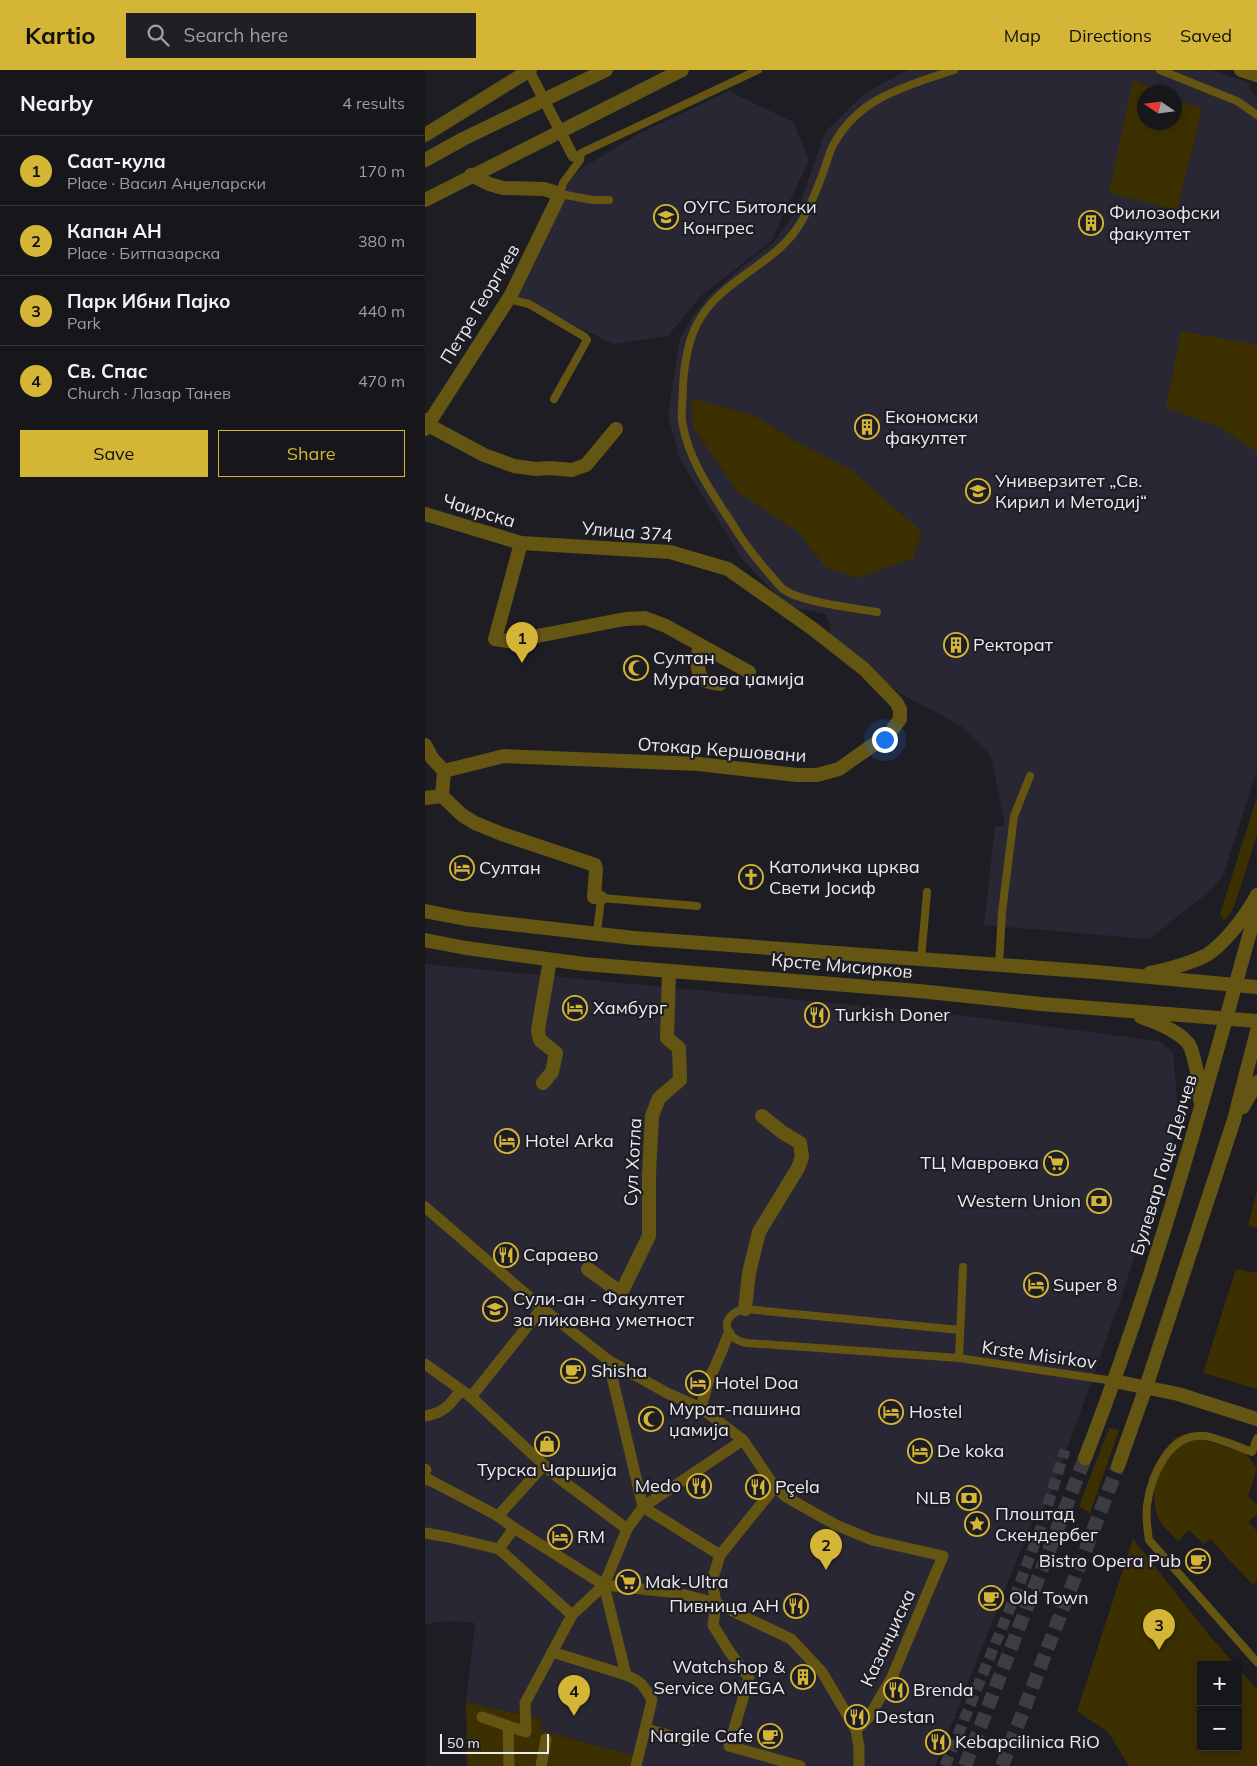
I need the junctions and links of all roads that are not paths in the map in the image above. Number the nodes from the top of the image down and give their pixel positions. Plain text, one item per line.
1 (530, 70) edge
2 (606, 70) edge
3 (682, 70) edge
4 (758, 70) edge
5 (954, 70) edge
6 (1160, 70) edge
7 (1241, 70) edge
8 (1257, 75) edge
9 (1257, 115) edge
10 (425, 135) edge
11 (573, 156) dead end
12 (425, 160) edge
13 (471, 175) junction
14 (560, 194) junction
15 (425, 200) edge
16 (609, 200) dead end
17 (509, 299) junction
18 (554, 399) dead end
19 (426, 424) edge
20 (616, 429) dead end
21 (425, 514) edge
22 (521, 543) junction
23 (728, 569) joint
24 (877, 612) dead end
25 (699, 645) junction
26 (749, 672) dead end
27 (720, 684) dead end
28 (425, 745) edge
29 (444, 771) junction
30 (1030, 776) dead end
31 (442, 796) junction
32 (425, 798) edge
33 (927, 892) dead end
34 (1257, 895) edge
35 (597, 897) junction
36 (697, 906) dead end
37 (1257, 907) edge
38 (425, 911) edge
39 (597, 933) junction
40 (425, 940) edge
41 (550, 960) junction
42 (921, 960) junction
43 (999, 965) junction
44 (669, 971) junction
45 (1132, 976) junction
46 (1235, 985) junction
47 (1257, 987) edge
48 (1126, 1011) junction
49 (1226, 1019) junction
50 (1257, 1021) edge
51 (1257, 1031) edge
52 (1257, 1082) edge
53 (543, 1083) dead end
54 (1200, 1115) junction
55 (762, 1116) dead end
56 (1234, 1120) junction
57 (425, 1207) edge
58 (963, 1267) dead end
59 (588, 1270) dead end
60 (542, 1308) junction
61 (745, 1309) junction
62 (960, 1330) junction
63 (729, 1333) junction
64 (959, 1358) junction
65 (608, 1360) junction
66 (425, 1364) edge
67 (1114, 1381) junction
68 (1146, 1387) junction
69 (461, 1390) junction
70 (471, 1397) junction
71 (701, 1408) junction
72 (425, 1416) edge
73 (1257, 1419) edge
74 (1257, 1438) edge
75 (743, 1440) junction
76 (1085, 1458) tunnel mouth
77 (544, 1465) junction
78 (1118, 1466) tunnel mouth
79 (425, 1480) edge
80 (775, 1487) junction
81 (643, 1507) junction
82 (498, 1516) junction
83 (514, 1528) junction
84 (627, 1528) junction
85 (425, 1533) edge
86 (499, 1549) junction
87 (720, 1555) junction
88 (604, 1585) junction
89 (716, 1603) junction
90 (572, 1615) junction
91 (552, 1652) junction
92 (1257, 1662) edge
93 (626, 1675) junction
94 (481, 1716) dead end
95 (508, 1726) junction
96 (646, 1729) junction
97 (856, 1730) junction
98 (546, 1739) dead end
99 (690, 1741) dead end
100 (509, 1766) edge
101 (541, 1766) edge
102 (636, 1766) edge
103 (800, 1766) edge
104 (859, 1766) edge

1 - 10 street
1 - 11 street, bridge
2 - 12 street
3 - 13 street
4 - 14 lane
5 - 24 lane
6 - 9 lane
7 - 8 street
13 - 14 street
13 - 15 street
14 - 16 lane
14 - 17 street, Петре Георгиев
17 - 18 lane
17 - 19 street, Петре Георгиев
19 - 20 street
21 - 22 street, Чаирска
22 - 23 street, Улица 374
22 - 25 street
23 - 29 street, Отокар Кершовани
25 - 26 street
25 - 27 street
28 - 29 street
29 - 31 street
30 - 43 lane
31 - 32 street
31 - 35 street
33 - 42 lane
34 - 45 street
35 - 36 lane
35 - 39 lane
37 - 46 street, Булевар Гоце Делчев
38 - 39 street, Крсте Мисирков
39 - 42 street, Крсте Мисирков
40 - 41 street, Крсте Мисирков
41 - 44 street, Крсте Мисирков
41 - 53 street
42 - 43 street, Крсте Мисирков
43 - 45 street, Крсте Мисирков
44 - 48 street, Крсте Мисирков
44 - 59 street, Сул Хотла
45 - 46 street, Крсте Мисирков
46 - 47 street, Крсте Мисирков
46 - 49 street, Булевар Гоце Делчев
48 - 49 street, Крсте Мисирков
48 - 54 street
49 - 50 street, Крсте Мисирков
49 - 54 street, Булевар Гоце Делчев
51 - 56 street
52 - 56 street
54 - 67 street, Булевар Гоце Делчев
55 - 61 street
56 - 68 street
57 - 60 street
58 - 62 lane
60 - 65 street
60 - 70 street
61 - 62 lane
61 - 63 lane
62 - 64 lane
63 - 64 lane, Krste Misirkov
63 - 71 street
64 - 67 lane, Krste Misirkov
65 - 71 street
65 - 81 street
66 - 69 street
67 - 68 street
67 - 76 street, Булевар Гоце Делчев
68 - 73 street
68 - 78 street
69 - 70 street
69 - 72 street
70 - 77 street
71 - 75 street
74 - 92 lane
75 - 80 street
75 - 81 street
77 - 82 street
77 - 84 street
79 - 82 street
80 - 87 street
80 - 97 street, Казанџиска
81 - 84 street
81 - 87 street
82 - 83 street
83 - 86 street
83 - 88 street
84 - 88 street
85 - 86 street
86 - 90 street
87 - 89 street
88 - 89 street
88 - 90 street
88 - 93 street
89 - 97 street
89 - 103 street
90 - 91 street
91 - 93 street
91 - 95 street
93 - 96 street
94 - 95 street
95 - 100 street
96 - 99 street
96 - 102 street
97 - 104 street
98 - 101 street

